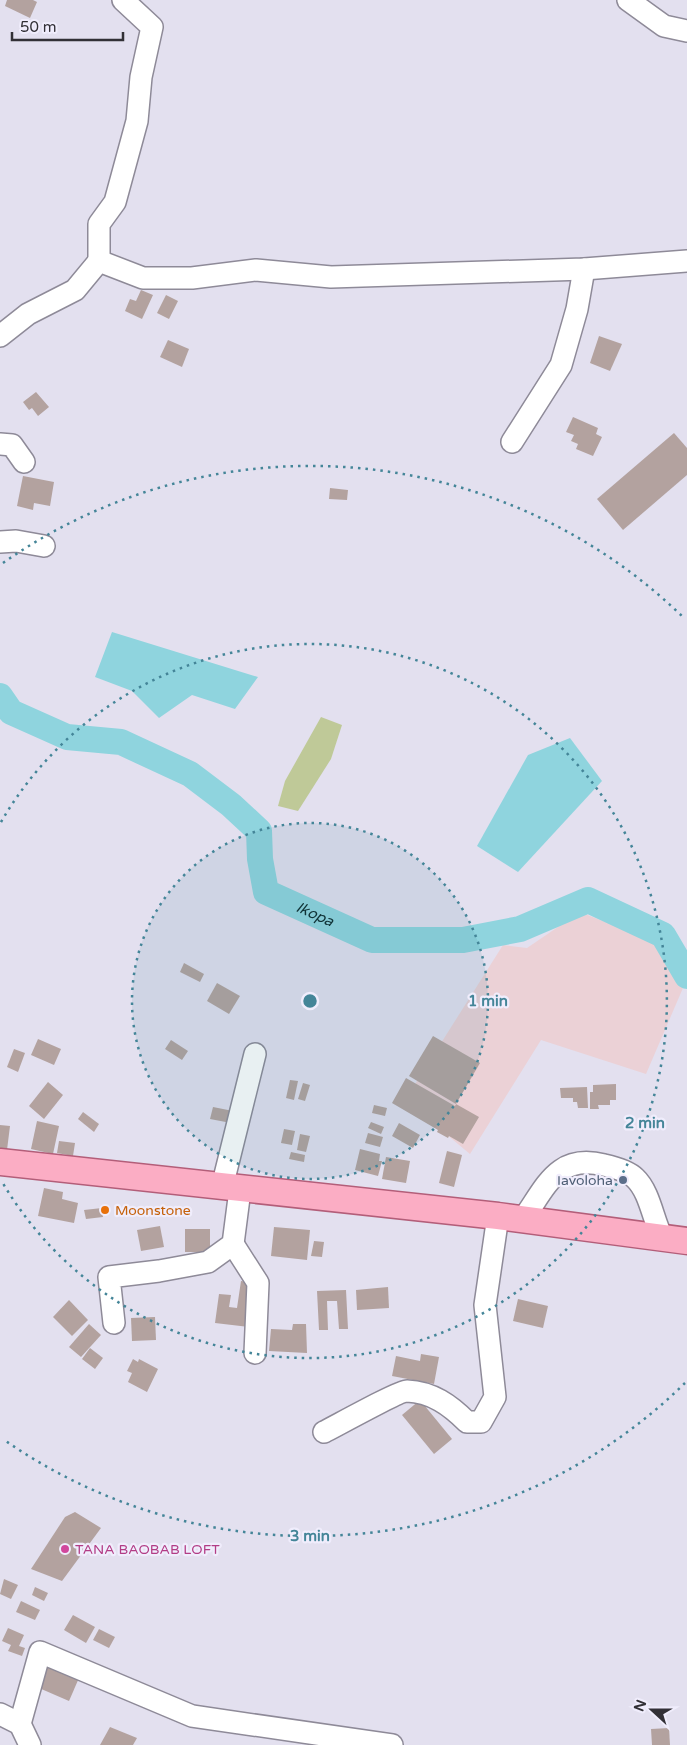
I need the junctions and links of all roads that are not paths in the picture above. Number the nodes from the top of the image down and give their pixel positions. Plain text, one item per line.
1 (123, 0) edge
2 (628, 0) edge
3 (687, 31) edge
4 (99, 261) junction
5 (687, 261) edge
6 (584, 269) junction
7 (0, 336) edge
8 (512, 442) dead end
9 (0, 444) edge
10 (24, 462) dead end
11 (0, 542) edge
12 (44, 546) dead end
13 (256, 1054) dead end
14 (0, 1162) edge
15 (231, 1188) junction
16 (510, 1218) junction
17 (674, 1239) edge
18 (233, 1244) junction
19 (114, 1323) dead end
20 (255, 1353) dead end
21 (324, 1432) dead end
22 (0, 1714) edge
23 (20, 1724) junction
24 (30, 1745) edge
25 (392, 1745) edge

1 - 4 street
2 - 3 street
4 - 6 street
4 - 7 street
5 - 6 street
6 - 8 street
9 - 10 street
11 - 12 street
13 - 15 street
14 - 15 main road
15 - 16 main road
15 - 18 street
16 - 17 main road
16 - 17 street
16 - 21 street
18 - 19 street
18 - 20 street
22 - 23 street
23 - 24 street
23 - 25 street

